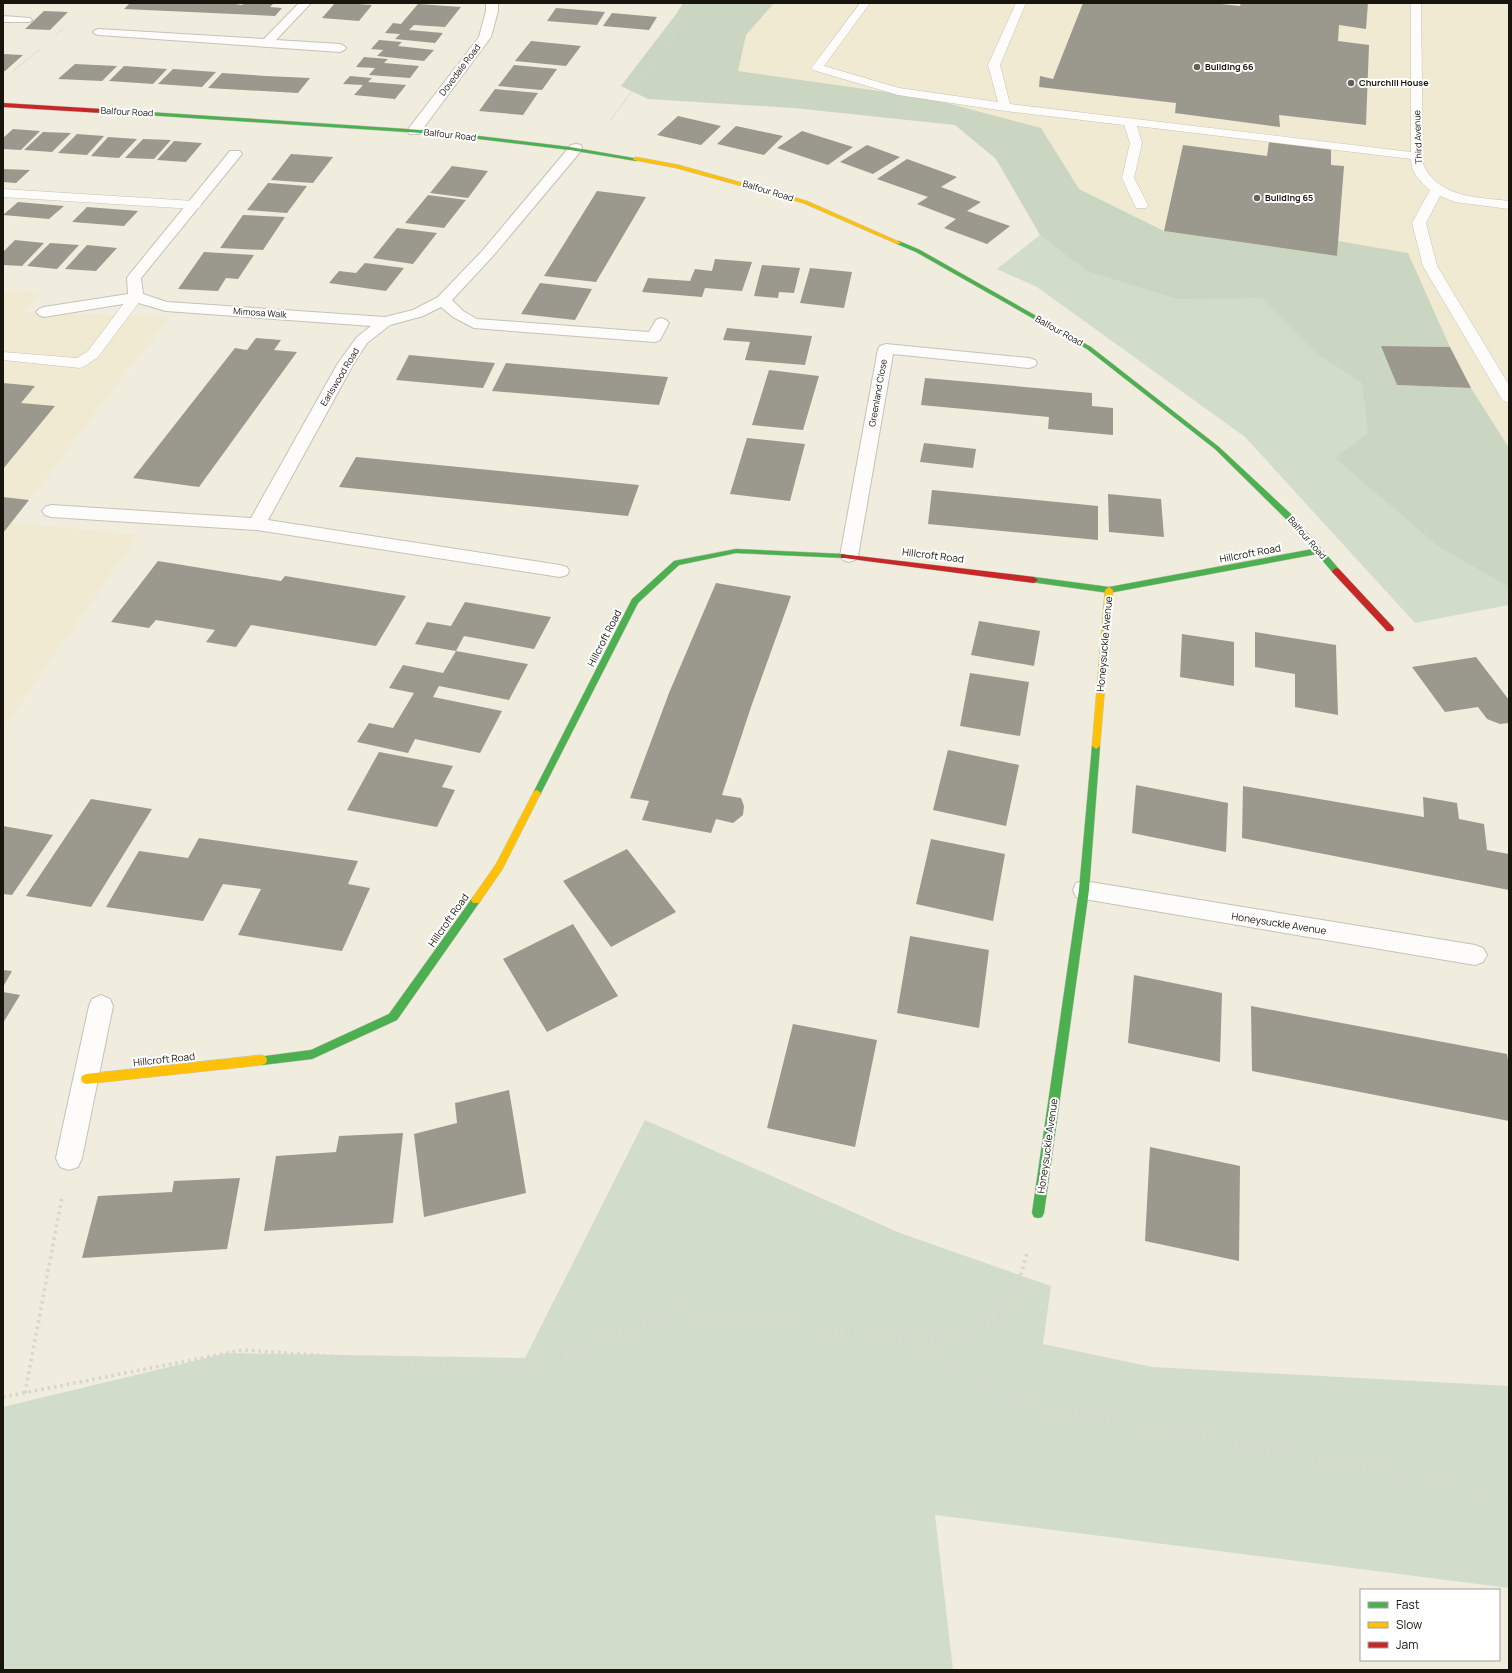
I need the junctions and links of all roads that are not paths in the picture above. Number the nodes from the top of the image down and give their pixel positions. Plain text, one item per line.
1 (305, 3) edge
2 (492, 3) edge
3 (865, 3) edge
4 (1022, 3) edge
5 (1416, 3) edge
6 (3, 19) edge
7 (26, 20) dead end
8 (99, 32) dead end
9 (267, 43) junction
10 (340, 48) dead end
11 (3, 105) edge
12 (1005, 107) junction
13 (1130, 121) junction
14 (414, 131) junction
15 (583, 149) junction
16 (235, 154) dead end
17 (1417, 156) junction
18 (1437, 189) junction
19 (3, 193) edge
20 (194, 205) junction
21 (1141, 205) dead end
22 (1509, 205) edge
23 (136, 297) junction
24 (443, 300) junction
25 (44, 312) dead end
26 (385, 322) junction
27 (661, 323) dead end
28 (3, 356) edge
29 (1029, 363) dead end
30 (1509, 398) edge
31 (51, 511) dead end
32 (257, 524) junction
33 (1318, 552) junction
34 (850, 556) junction
35 (560, 571) dead end
36 (1109, 590) junction
37 (1390, 629) dead end
38 (1084, 890) junction
39 (1475, 955) dead end
40 (101, 1006) dead end
41 (86, 1079) junction
42 (69, 1158) road end
43 (1038, 1213) road end

1 - 9 street
2 - 14 street, Dovedale Road
3 - 12 lane
4 - 12 lane
5 - 17 lane, Third Avenue
6 - 7 street
8 - 9 street
9 - 10 street
11 - 14 street, Balfour Road
12 - 13 lane
13 - 17 lane
13 - 21 lane
14 - 15 street, Balfour Road
15 - 24 street, Earlswood Road
15 - 33 street, Balfour Road
16 - 20 street
17 - 18 lane, Third Avenue
18 - 22 lane, Third Avenue
18 - 30 lane
19 - 20 lane
20 - 23 street
23 - 25 street, Mimosa Walk
23 - 26 street, Mimosa Walk
23 - 28 lane
24 - 26 street, Earlswood Road
24 - 27 street
26 - 32 street, Earlswood Road
29 - 34 street, Greenland Close
31 - 32 street
32 - 35 street
33 - 36 street, Hillcroft Road
33 - 37 street, Balfour Road
34 - 36 street, Hillcroft Road
34 - 41 street, Hillcroft Road
36 - 38 street, Honeysuckle Avenue
38 - 39 street, Honeysuckle Avenue
38 - 43 street, Honeysuckle Avenue
40 - 41 street
41 - 42 street

